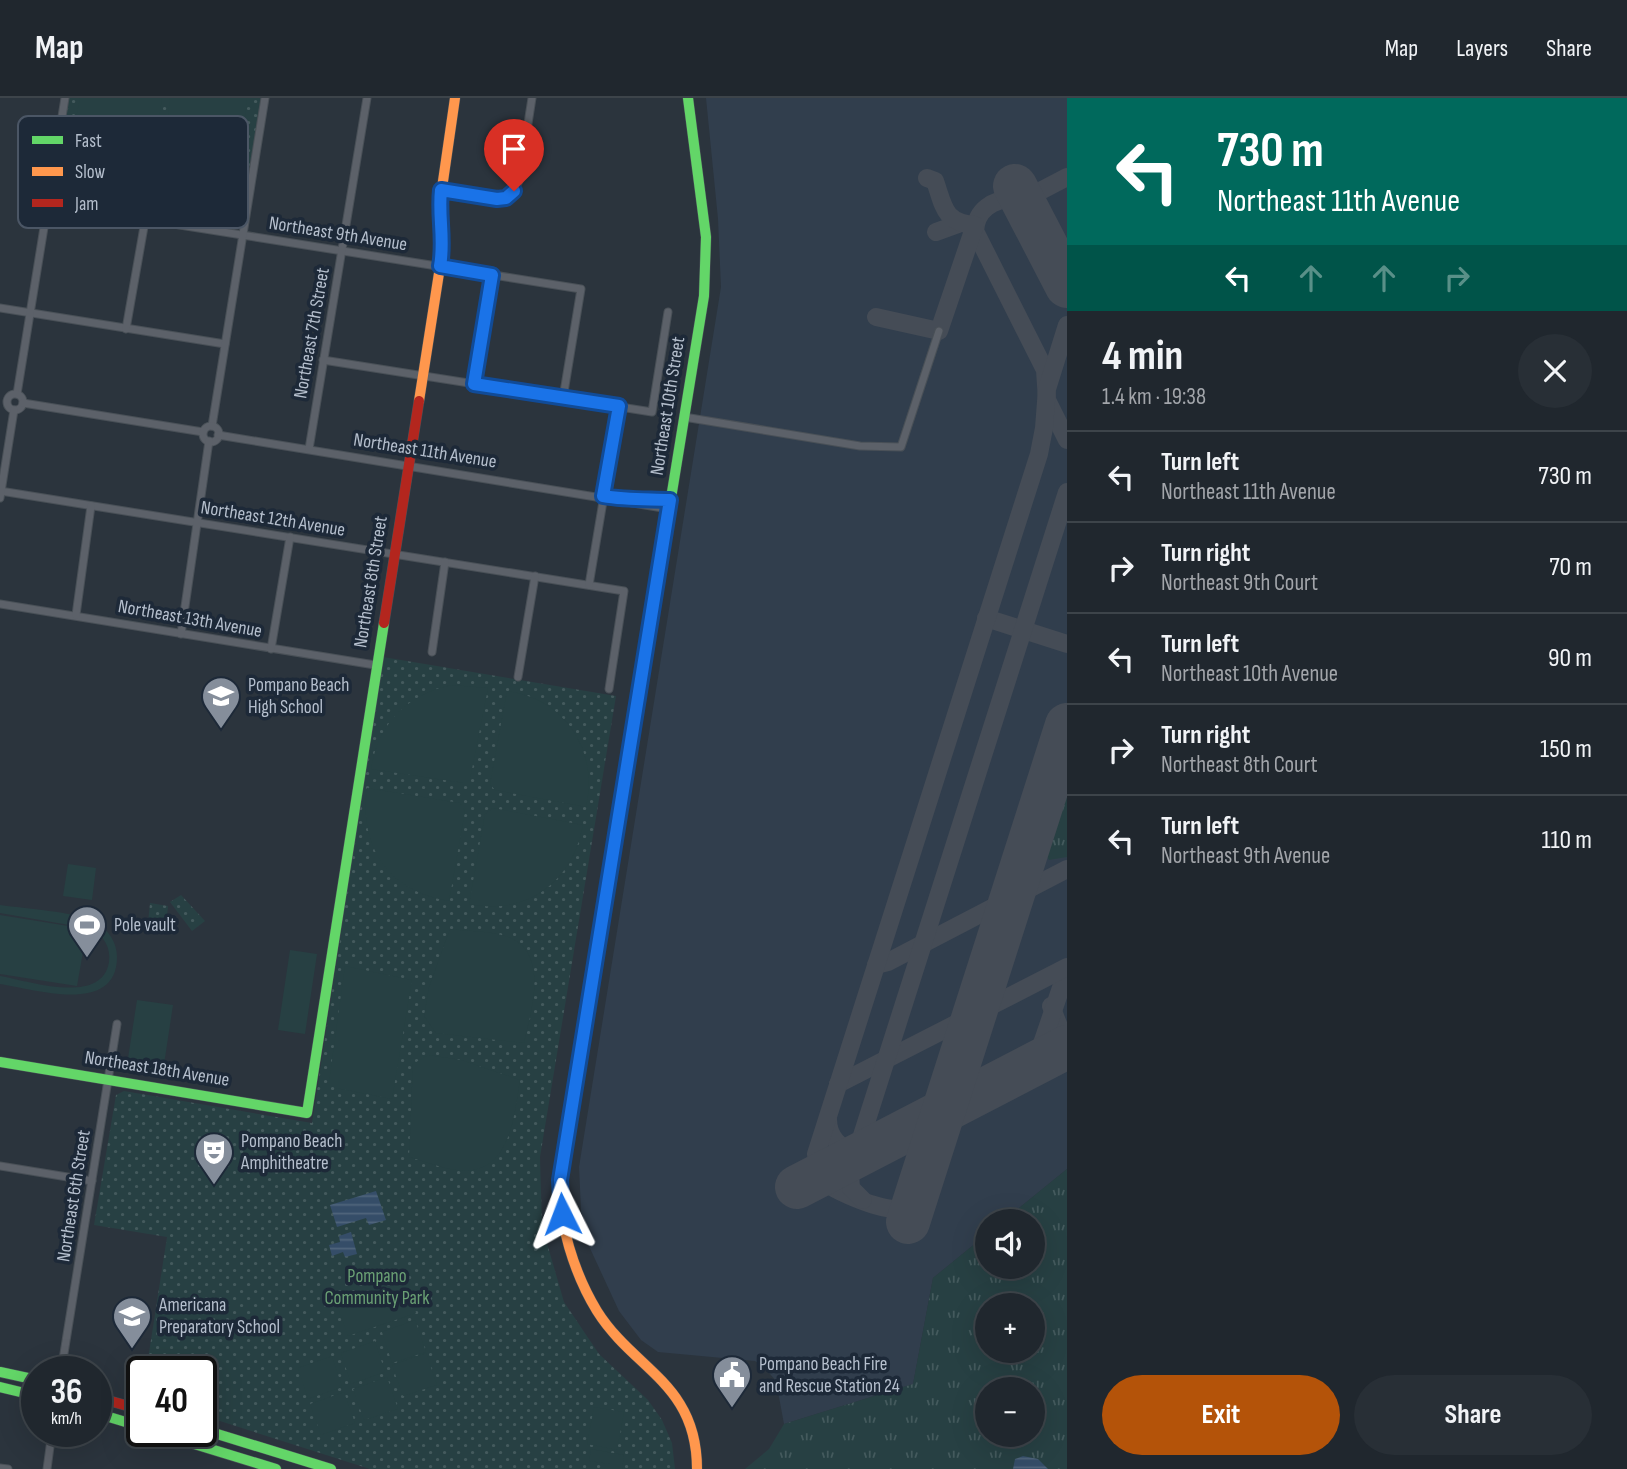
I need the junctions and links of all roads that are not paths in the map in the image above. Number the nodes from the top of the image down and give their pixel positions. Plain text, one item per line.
1 (65, 98) edge
2 (265, 98) edge
3 (366, 98) edge
4 (455, 98) edge
5 (532, 98) edge
6 (688, 98) edge
7 (62, 116) edge
8 (441, 190) junction
9 (248, 200) edge
10 (44, 228) edge
11 (144, 228) edge
12 (190, 228) edge
13 (243, 228) edge
14 (242, 236) junction
15 (342, 251) junction
16 (440, 266) junction
17 (492, 275) junction
18 (0, 308) edge
19 (668, 312) dead end
20 (31, 313) junction
21 (126, 329) junction
22 (939, 331) dead end
23 (225, 344) junction
24 (323, 360) junction
25 (421, 375) junction
26 (474, 384) junction
27 (17, 394) junction
28 (563, 398) junction
29 (4, 400) edge
30 (23, 403) junction
31 (619, 406) junction
32 (14, 410) junction
33 (684, 416) junction
34 (212, 426) junction
35 (203, 432) junction
36 (218, 435) junction
37 (209, 441) junction
38 (309, 449) junction
39 (407, 464) junction
40 (0, 493) edge
41 (603, 496) junction
42 (670, 504) junction
43 (91, 506) junction
44 (197, 523) junction
45 (290, 537) junction
46 (393, 554) junction
47 (445, 562) junction
48 (535, 576) junction
49 (589, 585) junction
50 (0, 604) edge
51 (76, 615) junction
52 (181, 634) junction
53 (271, 649) junction
54 (432, 652) dead end
55 (375, 665) junction
56 (518, 677) dead end
57 (609, 689) dead end
58 (117, 1024) dead end
59 (0, 1062) edge
60 (108, 1079) junction
61 (307, 1113) joint
62 (0, 1166) edge
63 (92, 1181) junction
64 (64, 1356) edge
65 (0, 1371) edge
66 (21, 1376) edge
67 (0, 1387) edge
68 (21, 1392) edge
69 (217, 1434) edge
70 (50, 1447) edge
71 (198, 1447) edge
72 (250, 1465) edge
73 (0, 1468) edge
74 (8, 1469) edge
75 (47, 1469) edge
76 (276, 1469) edge
77 (331, 1469) edge
78 (697, 1469) edge

1 - 7 street
2 - 9 street
3 - 15 street, Northeast 7th Street
4 - 8 street, Northeast 8th Street
5 - 8 street
6 - 33 street, Northeast 10th Street
8 - 16 street, Northeast 8th Street
10 - 20 street
11 - 21 street
12 - 14 street, Northeast 9th Avenue
13 - 14 street
14 - 15 street, Northeast 9th Avenue
14 - 23 street
15 - 16 street, Northeast 9th Avenue
15 - 24 street, Northeast 7th Street
16 - 17 street, Northeast 9th Avenue
16 - 25 street, Northeast 8th Street
17 - 26 street
17 - 28 street, Northeast 9th Avenue
18 - 20 street
19 - 31 street
20 - 21 street
20 - 27 street
21 - 23 street
22 - 33 street
23 - 34 street
24 - 25 street
24 - 38 street, Northeast 7th Street
25 - 26 street
25 - 39 street, Northeast 8th Street
26 - 28 street
27 - 29 street
27 - 30 street
28 - 31 street
29 - 32 street
30 - 32 street
30 - 35 street
31 - 41 street
32 - 40 street
33 - 42 street, Northeast 10th Street
34 - 35 street
34 - 36 street
35 - 37 street
36 - 37 street
36 - 38 street, Northeast 11th Avenue
37 - 44 street
38 - 39 street, Northeast 11th Avenue
39 - 41 street, Northeast 11th Avenue
39 - 46 street, Northeast 8th Street
40 - 43 street, Northeast 12th Avenue
41 - 42 street, Northeast 11th Avenue
41 - 49 street
42 - 78 street, Northeast 10th Street
43 - 44 street, Northeast 12th Avenue
43 - 51 street
44 - 45 street, Northeast 12th Avenue
44 - 52 street
45 - 46 street, Northeast 12th Avenue
45 - 53 street
46 - 47 street, Northeast 12th Avenue
46 - 55 street, Northeast 8th Street
47 - 48 street, Northeast 12th Avenue
47 - 54 street
48 - 49 street, Northeast 12th Avenue
48 - 56 street
49 - 57 street, Northeast 12th Avenue
50 - 51 street, Northeast 13th Avenue
51 - 52 street, Northeast 13th Avenue
52 - 53 street, Northeast 13th Avenue
53 - 55 street, Northeast 13th Avenue
55 - 61 street, Northeast 8th Street
58 - 60 street, Northeast 6th Street
59 - 60 street, Northeast 18th Avenue
60 - 61 street, Northeast 18th Avenue
60 - 63 street, Northeast 6th Street
62 - 63 street
63 - 64 street, Northeast 6th Street
65 - 66 street
67 - 68 street
69 - 77 street
70 - 75 street
71 - 72 street
72 - 76 street
73 - 74 street

